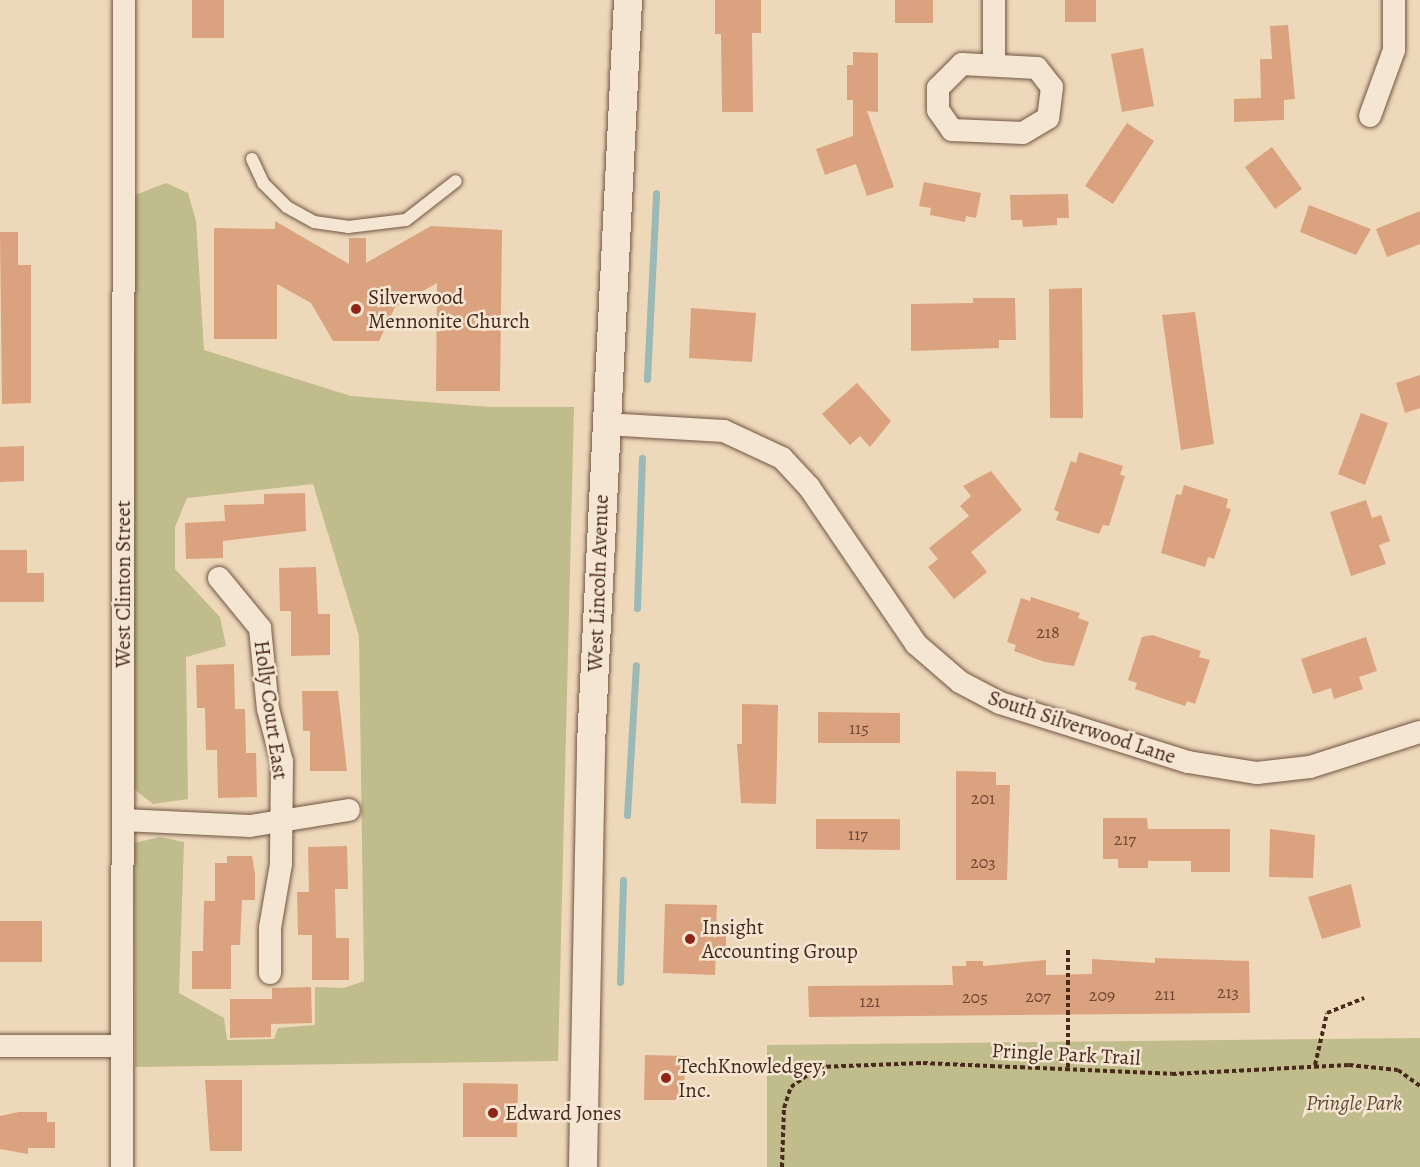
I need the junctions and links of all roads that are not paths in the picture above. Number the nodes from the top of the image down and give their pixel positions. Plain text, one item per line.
1 (124, 0) edge
2 (628, 0) edge
3 (994, 0) edge
4 (1394, 0) edge
5 (994, 64) junction
6 (1370, 116) dead end
7 (252, 159) dead end
8 (456, 181) dead end
9 (605, 424) junction
10 (219, 578) dead end
11 (1419, 737) edge
12 (349, 810) dead end
13 (123, 820) junction
14 (282, 820) junction
15 (270, 973) dead end
16 (0, 1046) edge
17 (122, 1046) junction
18 (122, 1167) edge
19 (583, 1167) edge

1 - 13 street, West Clinton Street
2 - 9 street, West Lincoln Avenue
3 - 5 street
4 - 6 street
5 - 5 street
7 - 8 lane
9 - 11 street, South Silverwood Lane
9 - 19 street, West Lincoln Avenue
10 - 14 street, Holly Court East
12 - 14 street
13 - 14 street
13 - 17 street, West Clinton Street
14 - 15 street, Holly Court East
16 - 17 street
17 - 18 street, West Clinton Street

